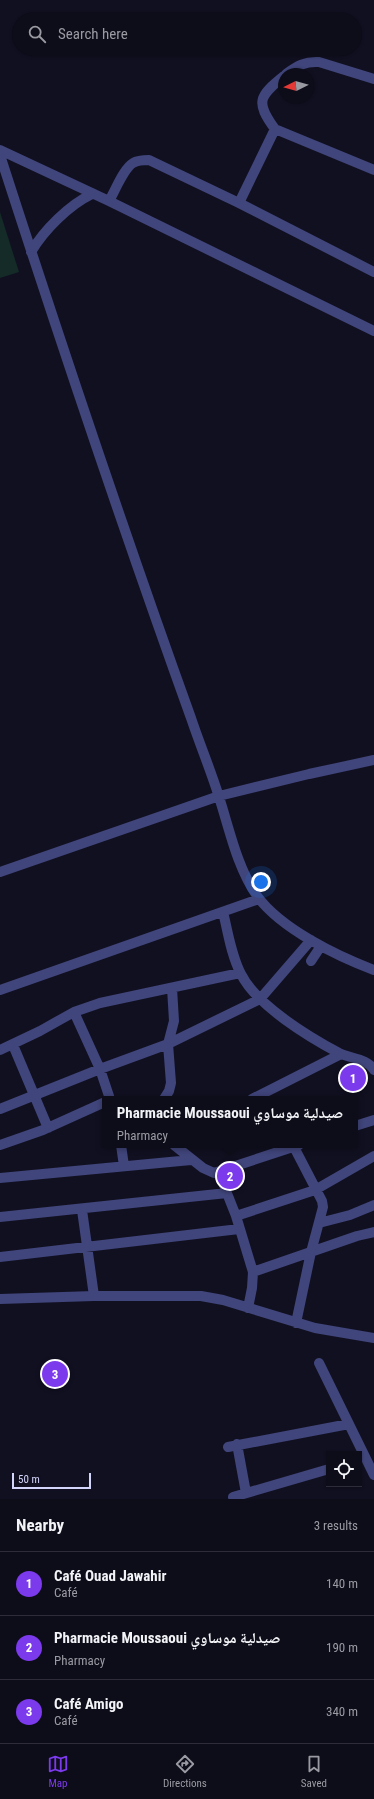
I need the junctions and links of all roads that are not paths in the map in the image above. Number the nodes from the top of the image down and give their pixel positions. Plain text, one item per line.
1 (296, 68) edge
2 (374, 79) edge
3 (278, 81) edge
4 (275, 129) junction
5 (0, 150) edge
6 (0, 155) edge
7 (372, 165) edge
8 (92, 194) junction
9 (109, 201) junction
10 (238, 203) junction
11 (31, 252) junction
12 (374, 272) edge
13 (374, 331) edge
14 (374, 760) edge
15 (219, 796) junction
16 (0, 872) edge
17 (259, 899) junction
18 (223, 912) junction
19 (311, 940) junction
20 (321, 946) junction
21 (311, 961) dead end
22 (374, 970) edge
23 (240, 973) junction
24 (172, 988) junction
25 (0, 990) edge
26 (260, 1000) junction
27 (74, 1012) junction
28 (168, 1044) junction
29 (13, 1045) junction
30 (0, 1050) edge
31 (341, 1054) junction
32 (100, 1069) junction
33 (374, 1070) edge
34 (36, 1096) junction
35 (109, 1096) edge
36 (166, 1096) edge
37 (258, 1096) edge
38 (102, 1103) edge
39 (0, 1109) edge
40 (374, 1120) edge
41 (358, 1125) edge
42 (48, 1128) junction
43 (0, 1145) edge
44 (121, 1148) edge
45 (177, 1148) edge
46 (290, 1148) edge
47 (297, 1148) edge
48 (374, 1156) edge
49 (191, 1160) junction
50 (124, 1166) junction
51 (219, 1173) junction
52 (0, 1178) edge
53 (315, 1190) junction
54 (227, 1193) junction
55 (374, 1205) edge
56 (82, 1210) junction
57 (236, 1216) junction
58 (0, 1217) edge
59 (319, 1223) junction
60 (240, 1229) junction
61 (374, 1232) edge
62 (88, 1247) junction
63 (311, 1252) junction
64 (0, 1257) edge
65 (253, 1272) junction
66 (94, 1296) junction
67 (0, 1299) edge
68 (248, 1308) junction
69 (296, 1323) junction
70 (374, 1338) edge
71 (319, 1363) dead end
72 (349, 1424) junction
73 (363, 1460) edge
74 (326, 1470) edge
75 (374, 1474) edge
76 (246, 1493) junction
77 (233, 1497) dead end

1 - 2 street
3 - 4 street
4 - 7 street
4 - 10 street
5 - 8 street
6 - 11 street
8 - 9 street
8 - 11 street
9 - 10 street
9 - 13 street
10 - 12 street
11 - 15 street
14 - 15 street
15 - 16 street
15 - 17 street
17 - 18 street
17 - 19 street
18 - 23 street
18 - 25 street
19 - 20 street
19 - 26 street
20 - 21 street
20 - 22 street
23 - 24 street
23 - 26 street
24 - 27 street
24 - 28 street
26 - 28 street
26 - 31 street
27 - 29 street
27 - 32 street
28 - 32 street
28 - 36 street
29 - 30 street
29 - 34 street
31 - 33 street
31 - 37 street
32 - 34 street
32 - 35 street
34 - 39 street
34 - 42 street
38 - 42 street
40 - 41 street
42 - 43 street
44 - 50 street
45 - 49 street
46 - 51 street
47 - 53 street
48 - 53 street
49 - 50 street
49 - 51 street
50 - 52 street
51 - 54 street
53 - 57 street
53 - 59 street
54 - 56 street
54 - 57 street
55 - 59 street
56 - 58 street
56 - 62 street
57 - 60 street
59 - 63 street
60 - 62 street
60 - 65 street
61 - 63 street
62 - 64 street
62 - 66 street
63 - 65 street
63 - 69 street
65 - 68 street
66 - 67 street
66 - 68 street
68 - 69 street
69 - 70 street
71 - 72 street
72 - 73 street
72 - 76 street
73 - 75 street
74 - 76 street
76 - 77 street

